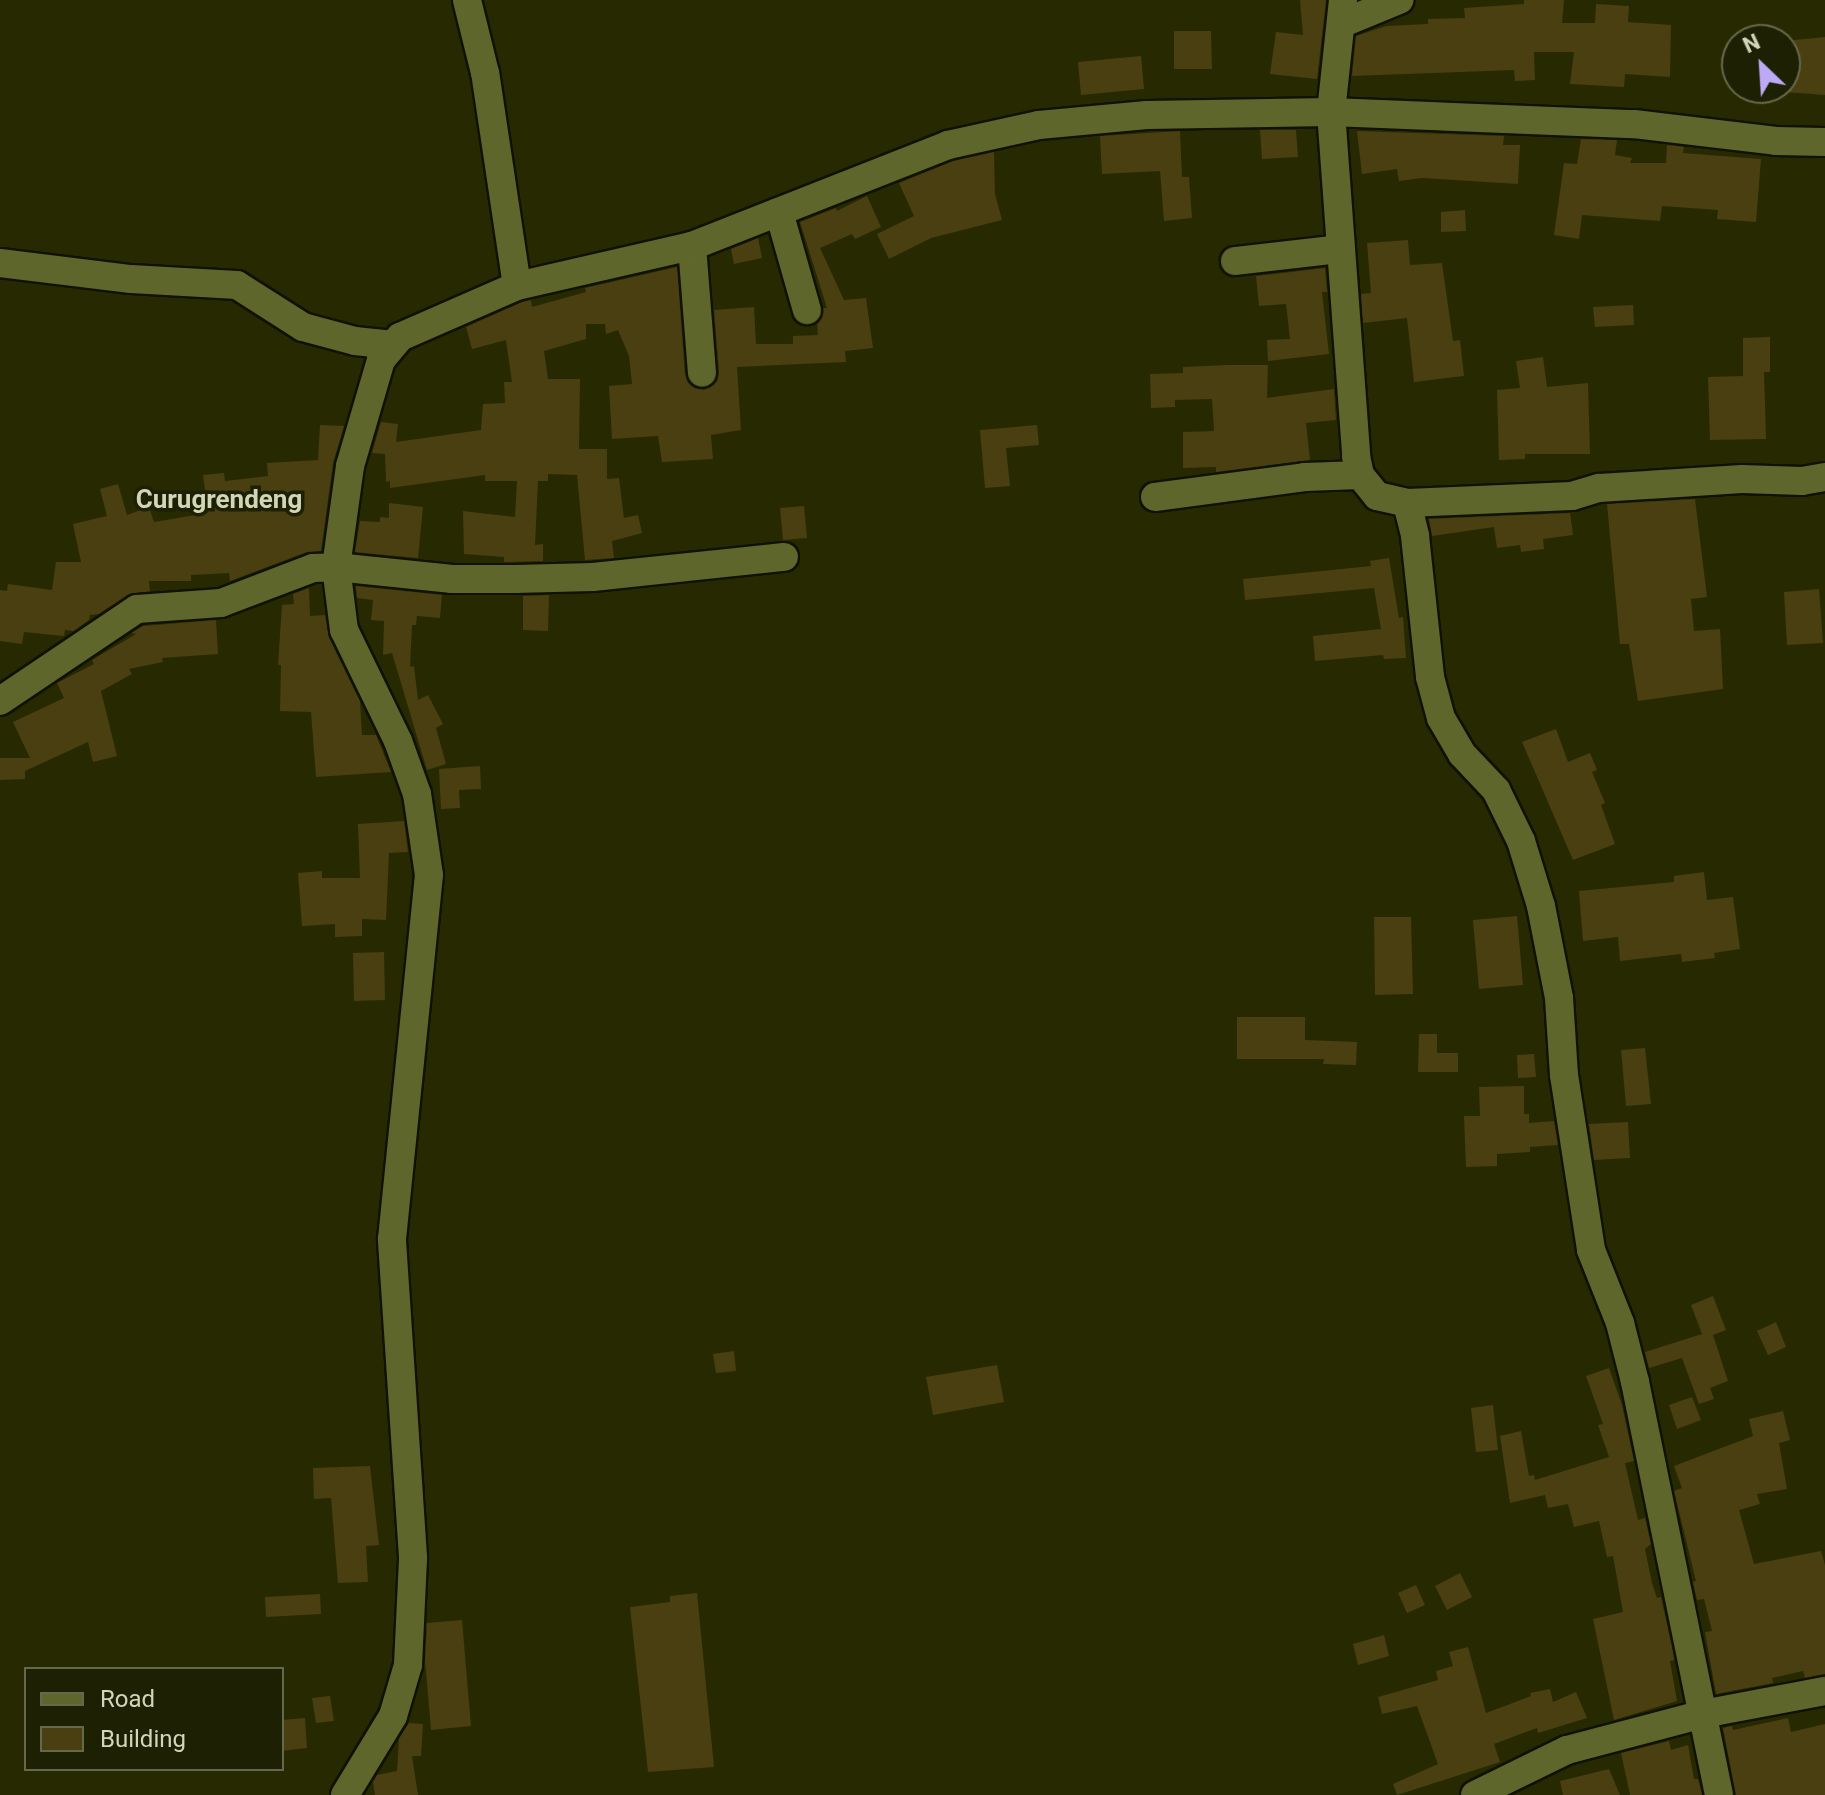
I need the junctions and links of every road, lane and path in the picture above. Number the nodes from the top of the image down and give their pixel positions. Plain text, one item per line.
1 (467, 0) edge
2 (1399, 0) edge
3 (1343, 11) edge
4 (1331, 112) junction
5 (1825, 142) edge
6 (779, 212) junction
7 (692, 246) junction
8 (1340, 249) junction
9 (1235, 261) dead end
10 (0, 263) edge
11 (517, 286) junction
12 (807, 310) dead end
13 (391, 345) junction
14 (702, 373) dead end
15 (1360, 475) junction
16 (1825, 477) edge
17 (1155, 497) dead end
18 (1407, 503) junction
19 (784, 557) dead end
20 (336, 567) junction
21 (0, 701) edge
22 (1825, 1691) edge
23 (1703, 1714) junction
24 (345, 1795) edge
25 (1475, 1795) edge
26 (1719, 1795) edge

1 - 11 street
2 - 3 street
3 - 4 street
4 - 5 street
4 - 6 street
4 - 8 street
6 - 7 street
6 - 12 street
7 - 11 street
7 - 14 street
8 - 9 street
8 - 15 street
10 - 13 street
11 - 13 street
13 - 20 street
15 - 17 street
15 - 18 street
16 - 18 street
18 - 23 street
19 - 20 street
20 - 21 street
20 - 24 street
22 - 23 street
23 - 25 street
23 - 26 street

